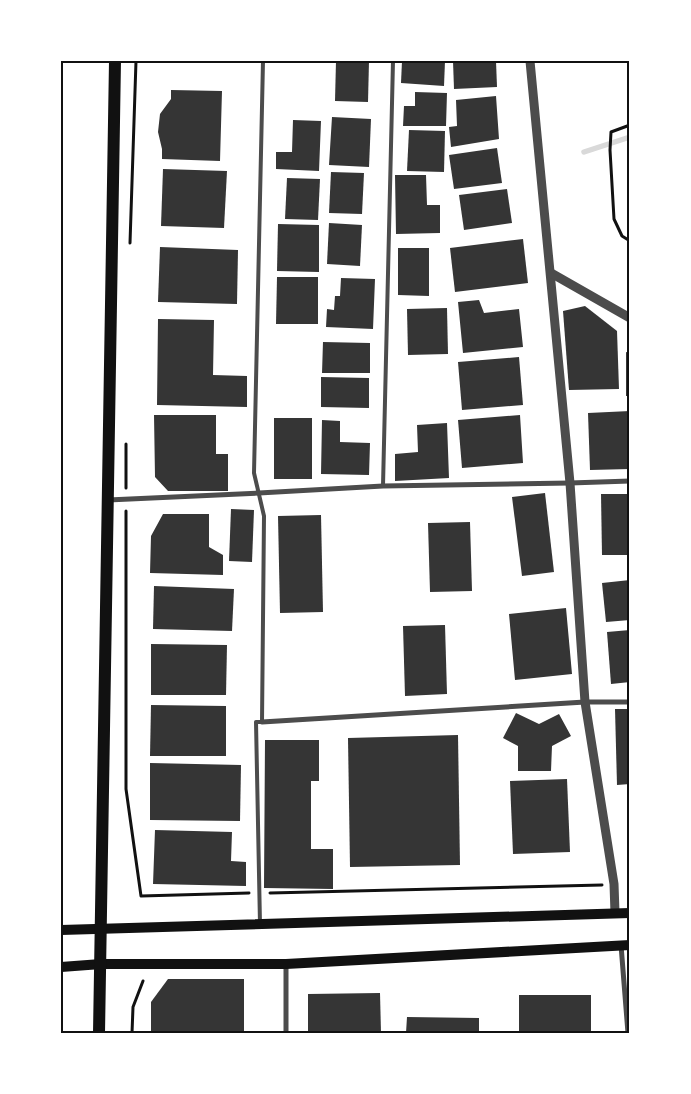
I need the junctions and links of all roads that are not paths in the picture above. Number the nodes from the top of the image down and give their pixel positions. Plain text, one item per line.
1 (115, 61) edge
2 (263, 61) edge
3 (393, 61) edge
4 (530, 61) edge
5 (551, 273) junction
6 (630, 318) edge
7 (630, 481) edge
8 (570, 483) junction
9 (383, 486) junction
10 (259, 493) junction
11 (108, 500) junction
12 (585, 702) junction
13 (630, 702) edge
14 (262, 722) junction
15 (630, 913) edge
16 (615, 914) junction
17 (260, 925) junction
18 (100, 928) junction
19 (61, 930) edge
20 (625, 945) edge
21 (101, 964) junction
22 (286, 964) junction
23 (61, 967) edge
24 (99, 1033) edge
25 (286, 1033) edge
26 (628, 1033) edge

1 - 11 main road
2 - 10 lane
3 - 9 lane
4 - 5 street
5 - 6 street
5 - 8 street
7 - 8 street
8 - 9 street
8 - 12 street
9 - 10 street
10 - 11 street
10 - 14 lane
11 - 18 main road
12 - 13 street
12 - 14 street
12 - 16 street
14 - 17 lane
15 - 16 main road
16 - 17 main road
17 - 18 main road
18 - 19 main road
18 - 21 main road
20 - 22 main road
20 - 26 street
21 - 22 main road
21 - 23 main road
21 - 24 main road
22 - 25 street

